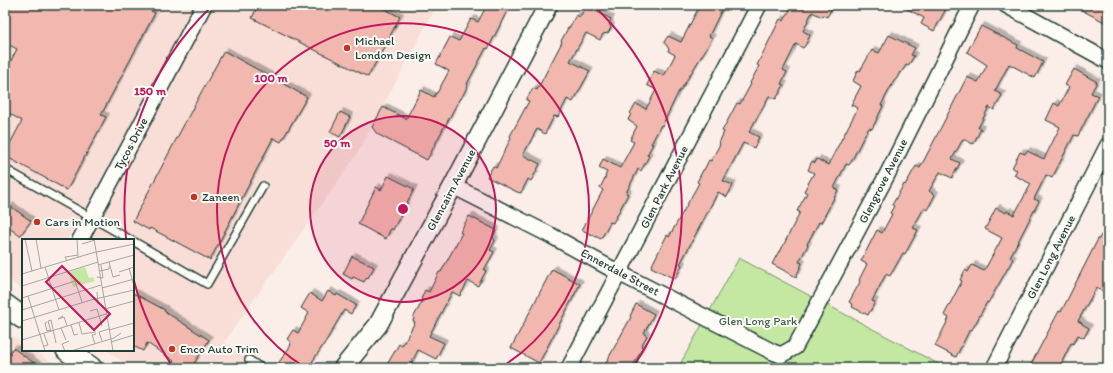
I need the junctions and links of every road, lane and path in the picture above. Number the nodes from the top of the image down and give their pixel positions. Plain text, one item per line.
1 (204, 5) edge
2 (548, 5) edge
3 (758, 5) edge
4 (972, 5) edge
5 (1006, 5) edge
6 (1108, 61) edge
7 (1108, 145) edge
8 (5, 169) edge
9 (263, 186) dead end
10 (453, 186) junction
11 (92, 217) junction
12 (81, 239) edge
13 (130, 239) edge
14 (134, 241) edge
15 (619, 273) junction
16 (5, 305) edge
17 (22, 317) edge
18 (68, 351) edge
19 (786, 352) joint
20 (249, 360) dead end
21 (91, 368) edge
22 (261, 368) edge
23 (343, 368) edge
24 (569, 368) edge
25 (994, 368) edge

1 - 11 street, Tycos Drive
2 - 10 street, Glencairn Avenue
3 - 15 street, Glen Park Avenue
4 - 19 street, Glengrove Avenue
5 - 6 street
7 - 25 street, Glen Long Avenue
8 - 11 lane
9 - 14 lane
10 - 15 street, Ennerdale Street
10 - 23 street, Glencairn Avenue
11 - 12 street, Tycos Drive
11 - 13 lane
15 - 19 street, Ennerdale Street
15 - 24 street, Glen Park Avenue
16 - 17 main road
18 - 21 main road
20 - 22 lane

